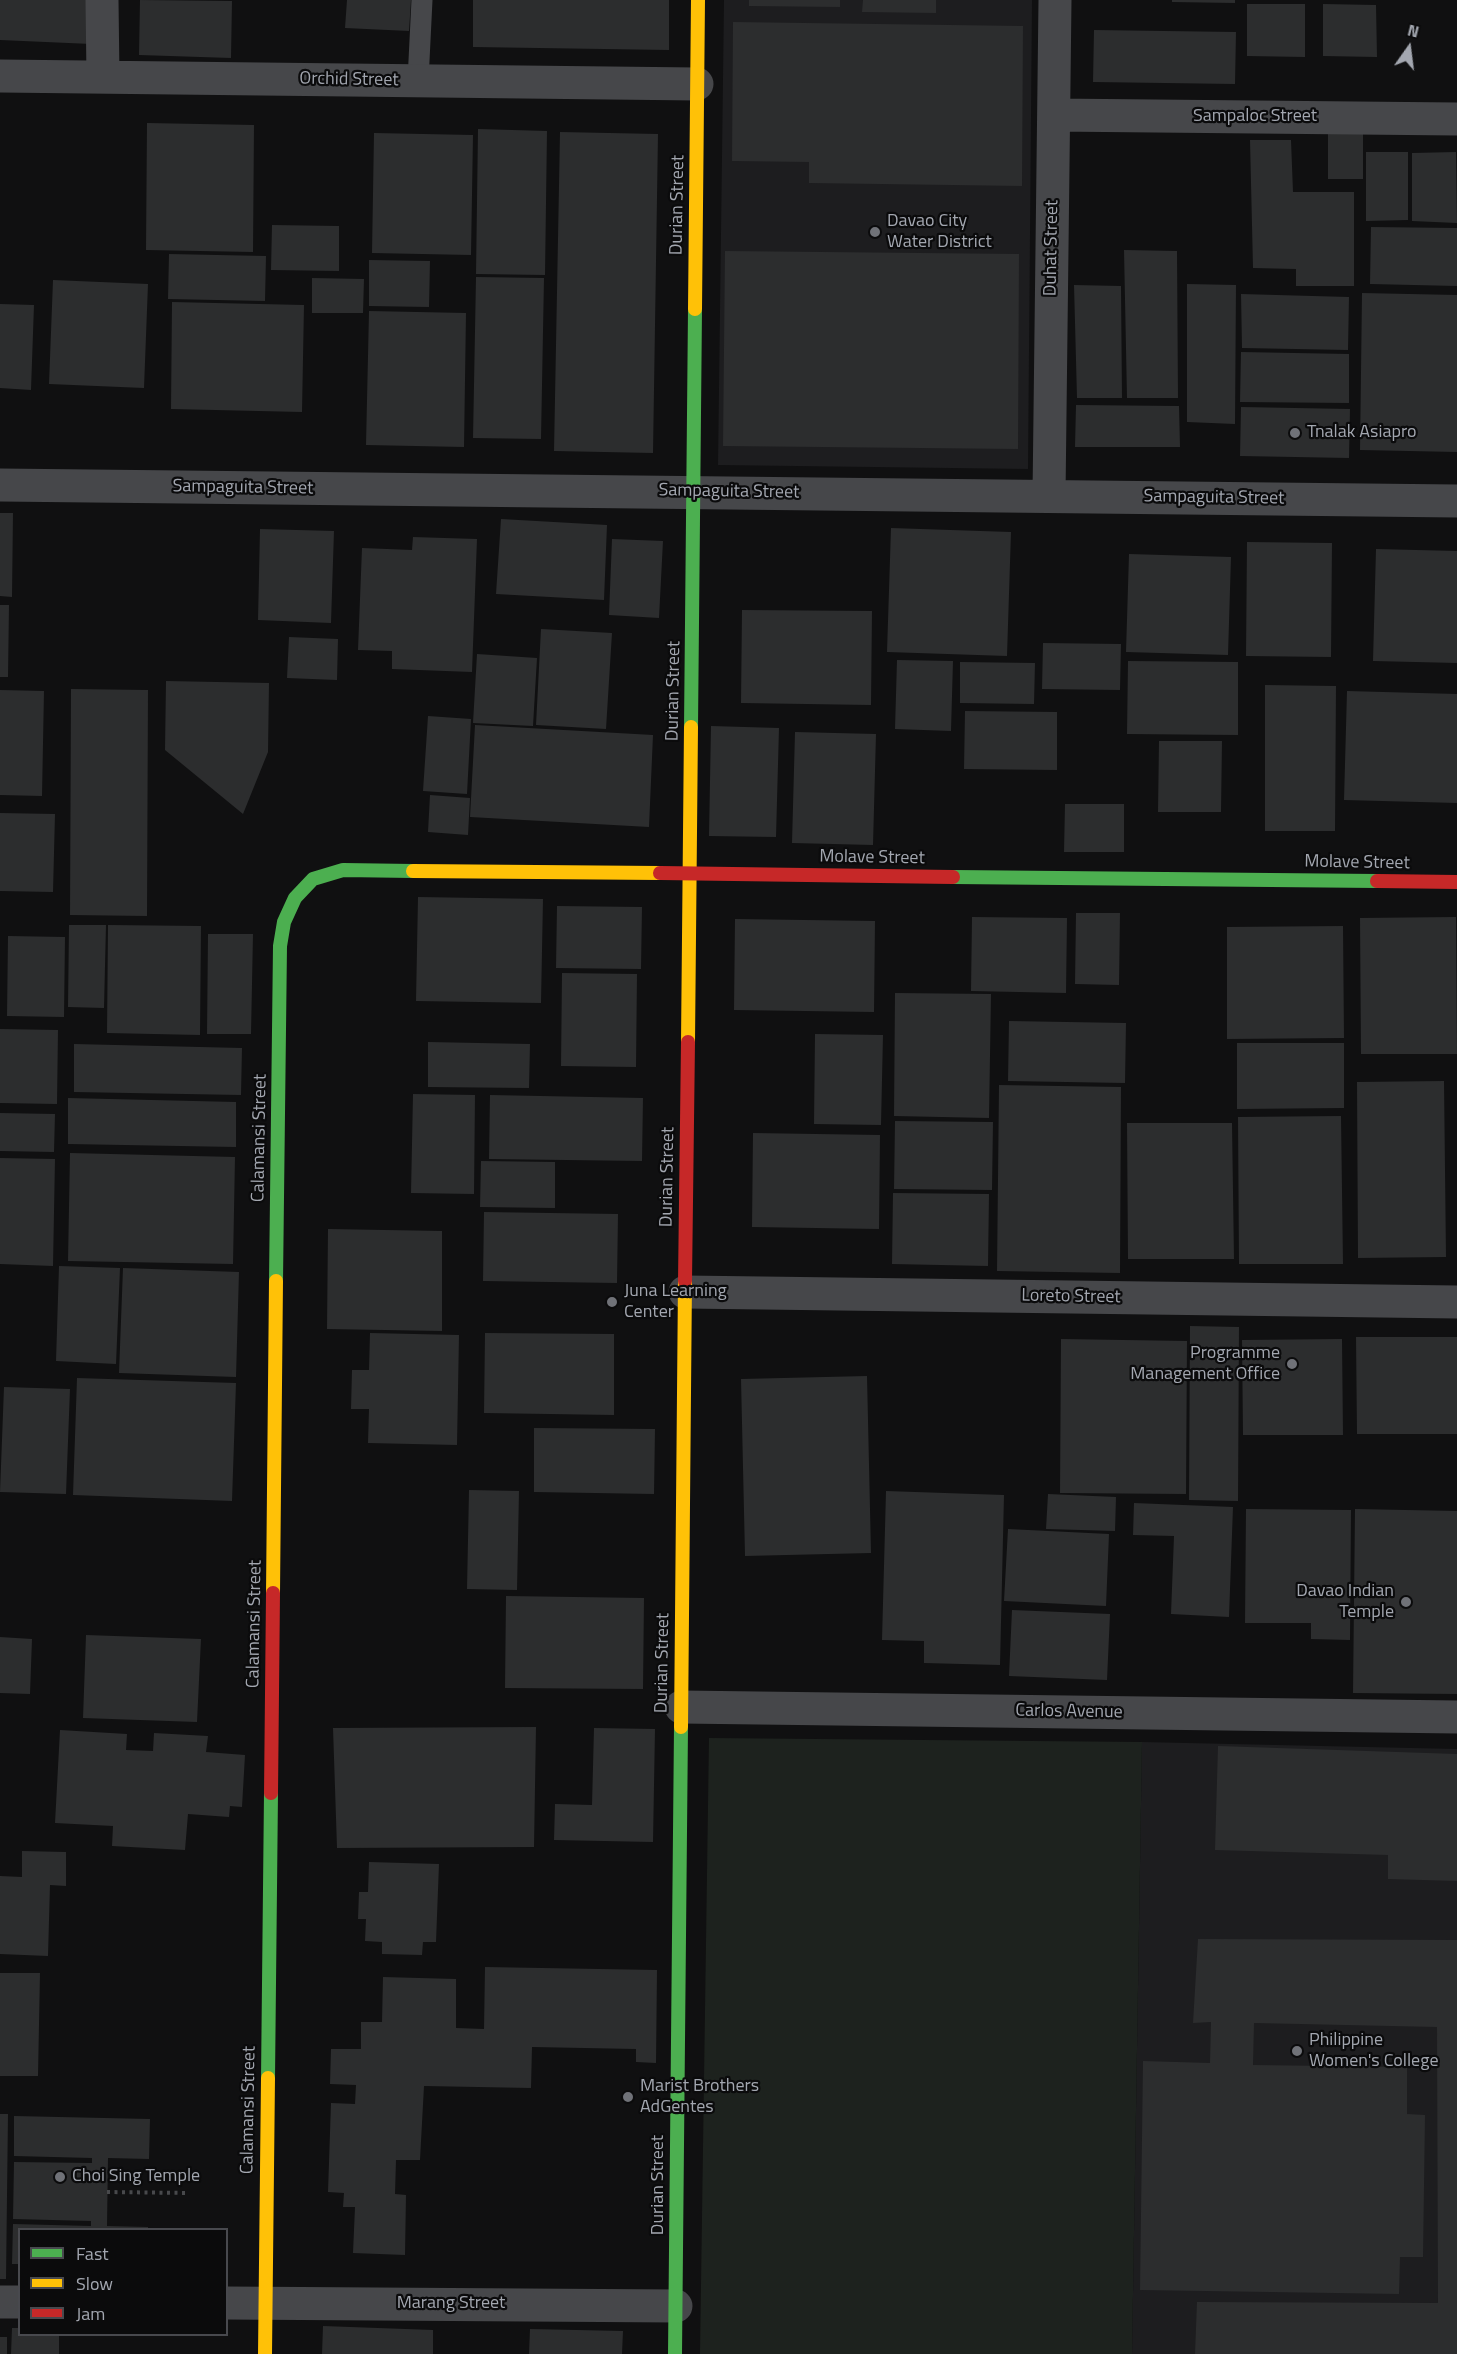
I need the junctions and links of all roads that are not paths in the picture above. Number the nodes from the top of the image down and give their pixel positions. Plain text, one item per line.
1 (102, 0) edge
2 (423, 0) edge
3 (698, 0) edge
4 (1055, 0) edge
5 (0, 76) edge
6 (103, 77) junction
7 (418, 81) junction
8 (697, 84) junction
9 (1054, 115) junction
10 (1457, 119) edge
11 (0, 485) edge
12 (693, 492) junction
13 (1049, 496) junction
14 (1457, 501) edge
15 (690, 874) junction
16 (1457, 882) edge
17 (295, 898) joint
18 (685, 1292) junction
19 (1457, 1302) edge
20 (681, 1707) junction
21 (1457, 1716) edge
22 (0, 2302) edge
23 (18, 2302) edge
24 (228, 2303) edge
25 (265, 2303) junction
26 (676, 2306) junction
27 (265, 2354) edge
28 (675, 2354) edge

1 - 6 street
2 - 7 lane
3 - 8 street, Durian Street
4 - 9 street, Duhat Street
5 - 6 street, Orchid Street
6 - 7 street, Orchid Street
7 - 8 street, Orchid Street
8 - 12 street, Durian Street
9 - 10 street, Sampaloc Street
9 - 13 street, Duhat Street
11 - 12 street, Sampaguita Street
12 - 13 street, Sampaguita Street
12 - 15 street, Durian Street
13 - 14 street, Sampaguita Street
15 - 16 street, Molave Street
15 - 17 street, Molave Street
15 - 18 street, Durian Street
17 - 25 street, Calamansi Street
18 - 19 street, Loreto Street
18 - 20 street, Durian Street
20 - 21 street, Carlos Avenue
20 - 26 street, Durian Street
22 - 23 street
24 - 25 street, Marang Street
25 - 26 street, Marang Street
25 - 27 street, Calamansi Street
26 - 28 street, Durian Street

